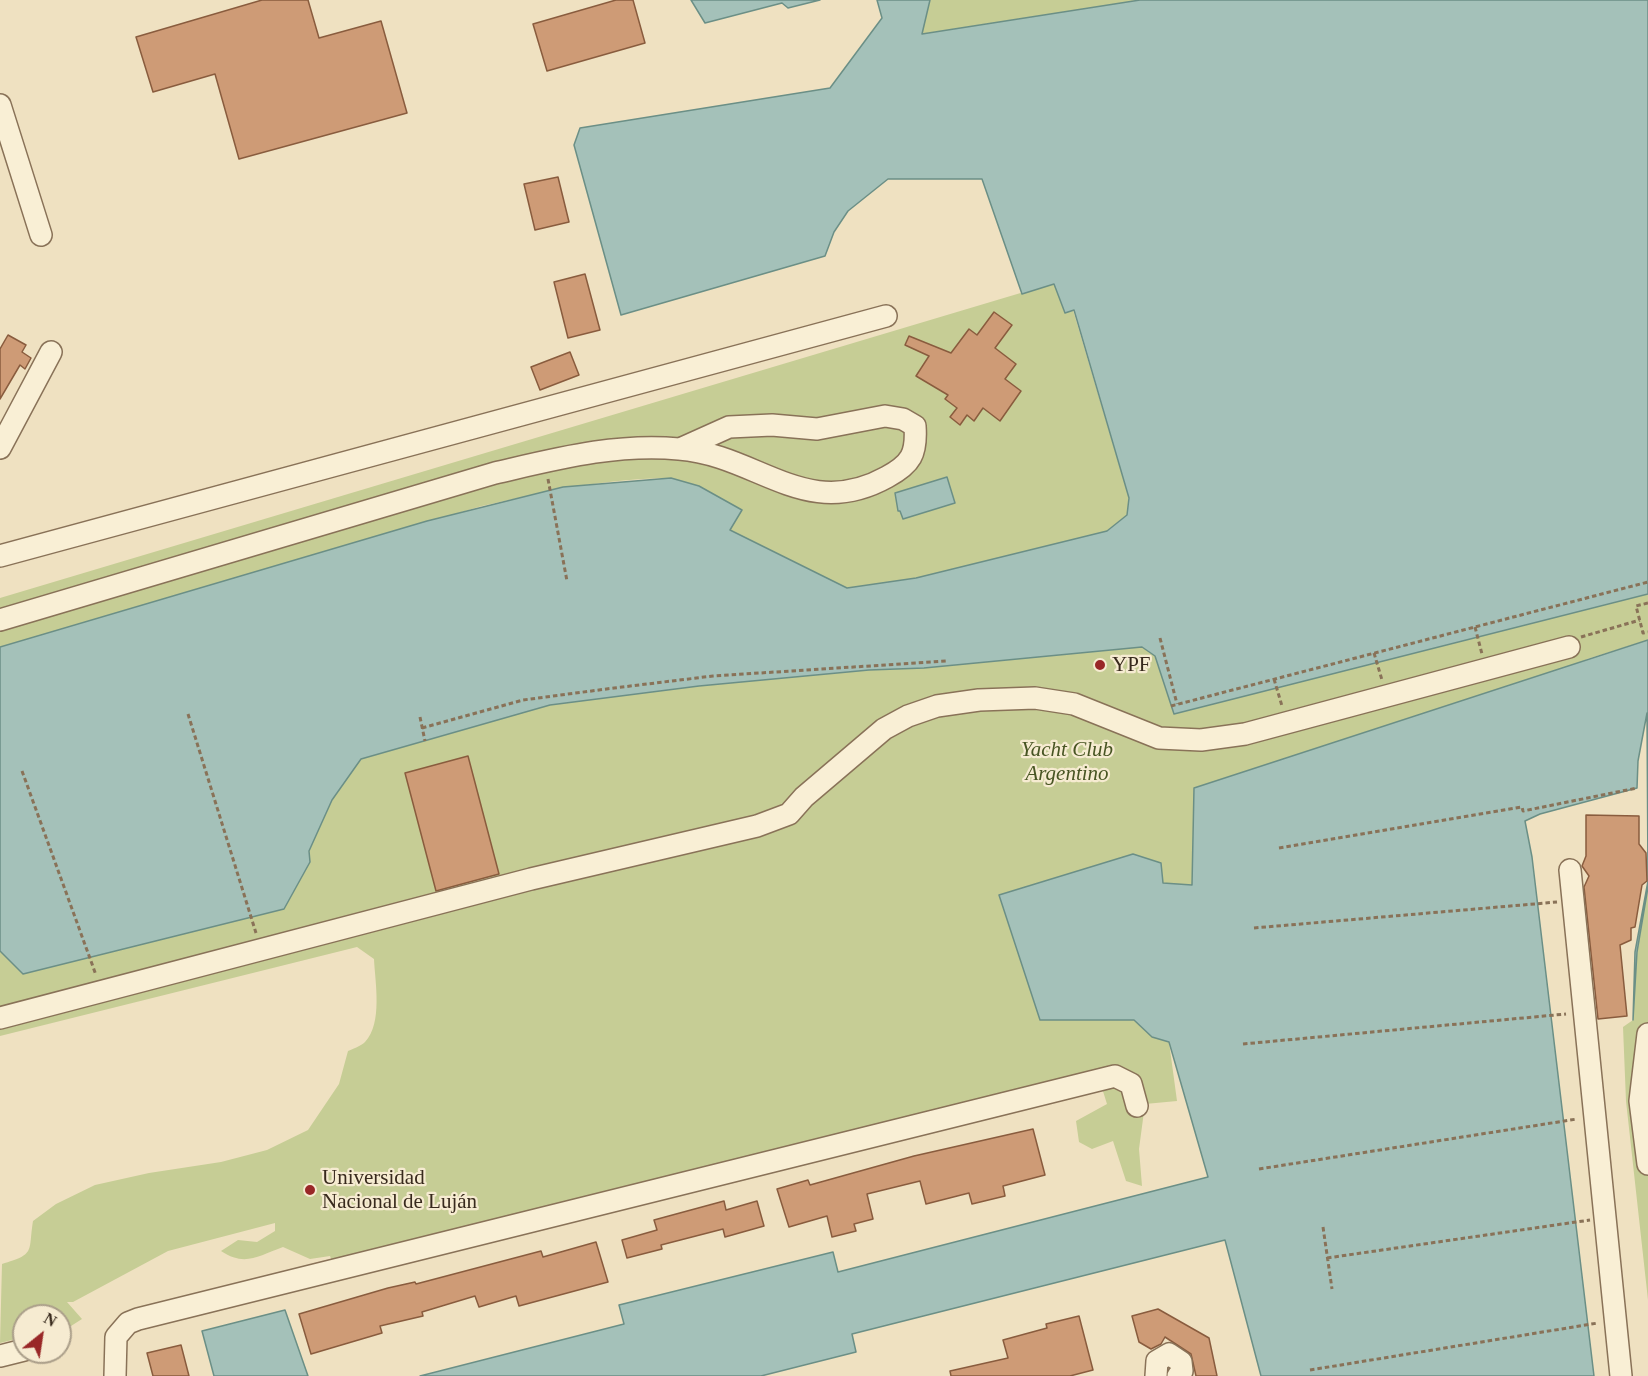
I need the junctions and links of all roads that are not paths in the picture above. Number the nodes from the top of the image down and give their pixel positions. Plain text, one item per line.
1 (0, 105) edge
2 (5, 135) edge
3 (41, 235) dead end
4 (886, 315) dead end
5 (51, 352) dead end
6 (0, 448) edge
7 (680, 449) junction
8 (0, 556) edge
9 (0, 620) edge
10 (1569, 647) road end
11 (1570, 870) dead end
12 (0, 1018) edge
13 (1648, 1034) edge
14 (1137, 1106) dead end
15 (1648, 1164) edge
16 (115, 1376) edge
17 (1156, 1376) edge
18 (1178, 1376) edge
19 (1621, 1376) edge

1 - 2 street
2 - 3 street
4 - 8 street
5 - 6 street
7 - 7 street
7 - 9 street
10 - 12 street
11 - 19 street
13 - 15 street
14 - 16 street
17 - 18 street

